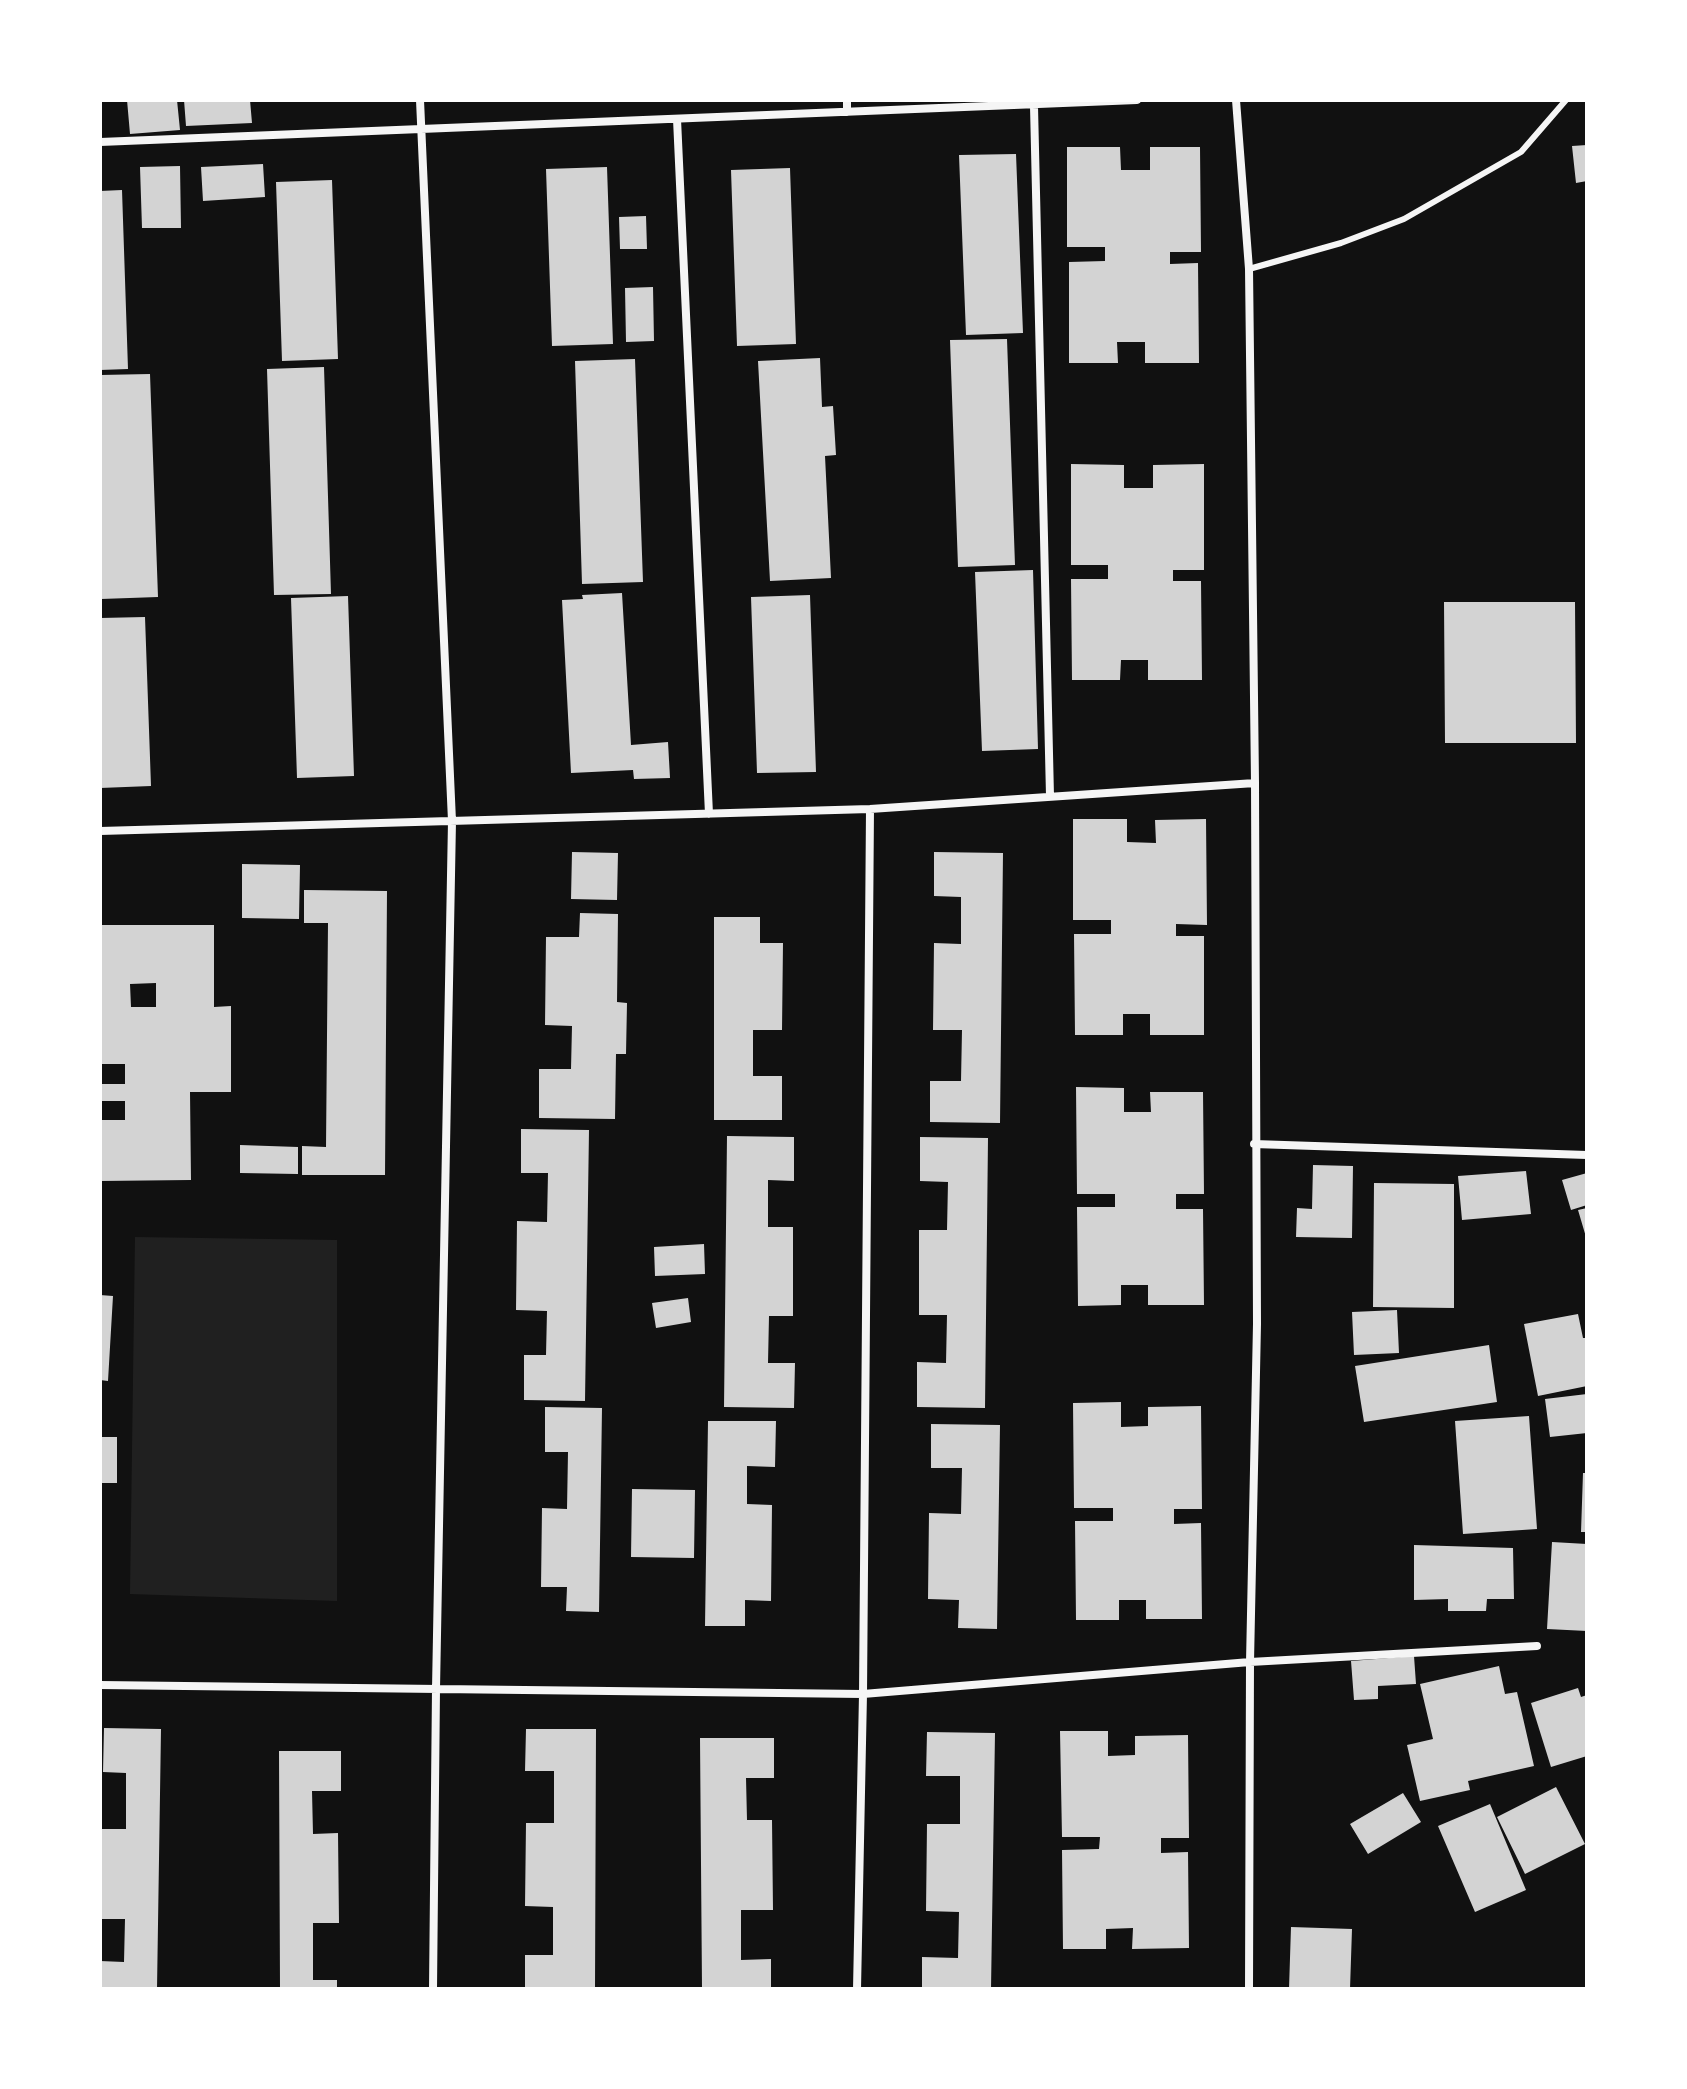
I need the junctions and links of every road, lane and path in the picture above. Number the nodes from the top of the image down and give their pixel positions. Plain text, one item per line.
1 (420, 100) edge
2 (847, 100) edge
3 (1137, 100) edge
4 (1236, 100) edge
5 (1566, 100) edge
6 (1034, 106) junction
7 (847, 112) junction
8 (677, 119) junction
9 (421, 130) junction
10 (100, 142) edge
11 (1249, 269) junction
12 (1255, 783) junction
13 (1050, 796) junction
14 (870, 809) junction
15 (709, 814) junction
16 (452, 821) junction
17 (100, 831) edge
18 (1254, 1144) junction
19 (1587, 1155) edge
20 (1537, 1646) dead end
21 (1250, 1662) junction
22 (100, 1685) edge
23 (436, 1689) junction
24 (863, 1694) junction
25 (433, 1989) edge
26 (857, 1989) edge
27 (1249, 1989) edge

1 - 9 street
2 - 7 street
3 - 6 street
4 - 11 street
5 - 11 lane
6 - 7 street
6 - 13 street
7 - 8 street
8 - 9 street
8 - 15 street
9 - 10 street
9 - 16 street
11 - 12 street
12 - 13 street
12 - 18 street
13 - 14 street
14 - 15 street
14 - 24 street
15 - 16 street
16 - 17 street
16 - 23 street
18 - 19 street
18 - 21 street
20 - 21 street
21 - 24 street
21 - 27 street
22 - 23 street
23 - 24 street
23 - 25 street
24 - 26 street

